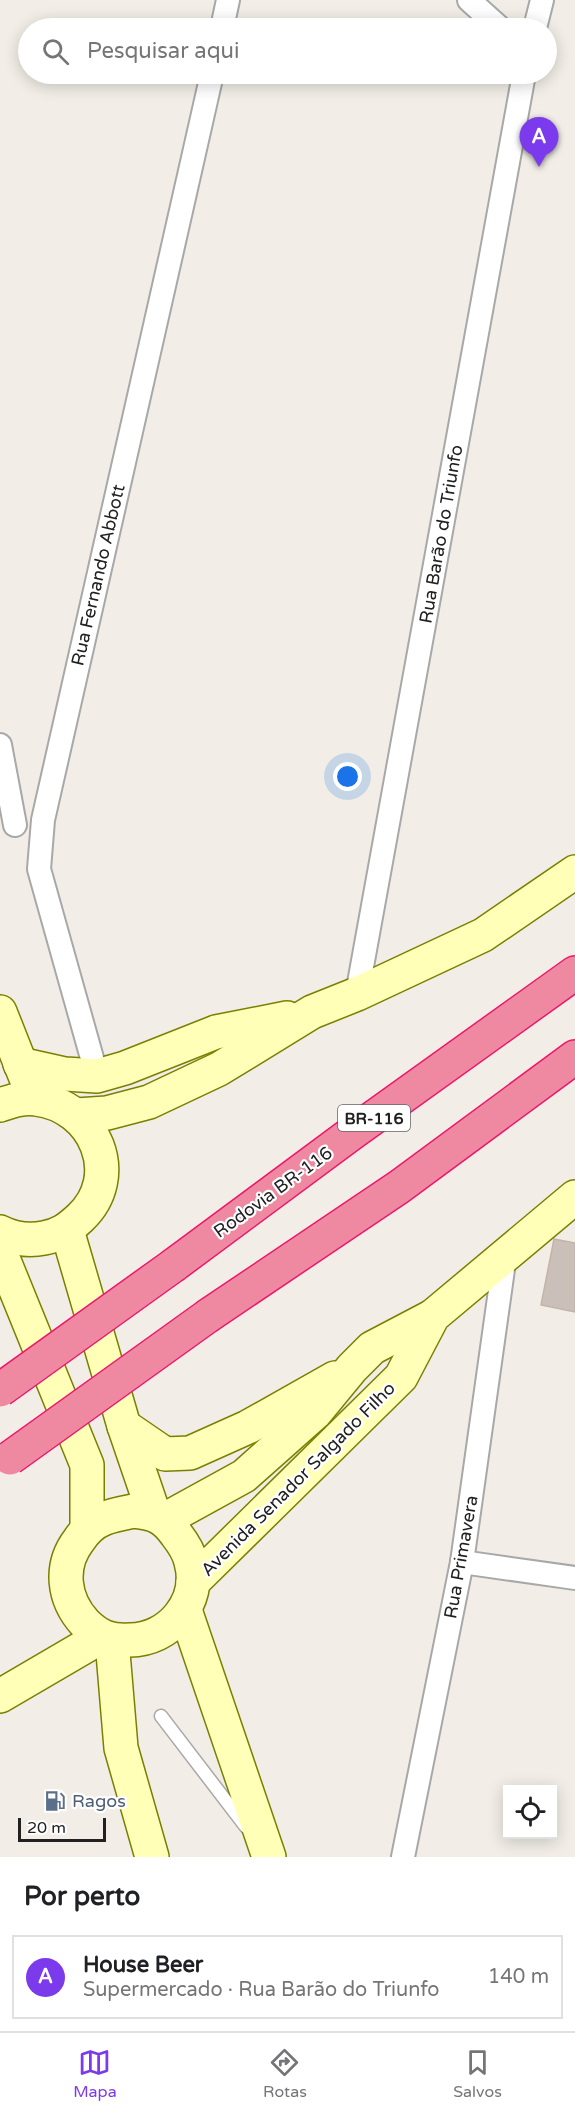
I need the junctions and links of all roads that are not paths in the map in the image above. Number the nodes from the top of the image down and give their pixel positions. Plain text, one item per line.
1 (228, 0) edge
2 (469, 0) edge
3 (542, 0) edge
4 (224, 18) edge
5 (489, 18) edge
6 (538, 18) edge
7 (210, 84) edge
8 (522, 84) edge
9 (0, 745) edge
10 (43, 820) junction
11 (7, 826) edge
12 (575, 872) edge
13 (575, 973) edge
14 (357, 994) junction
15 (0, 1012) edge
16 (312, 1012) junction
17 (575, 1057) edge
18 (20, 1064) junction
19 (97, 1076) junction
20 (35, 1098) junction
21 (0, 1105) edge
22 (76, 1115) junction
23 (575, 1197) edge
24 (67, 1230) junction
25 (0, 1232) edge
26 (0, 1251) edge
27 (505, 1255) junction
28 (433, 1317) junction
29 (352, 1368) junction
30 (0, 1390) edge
31 (124, 1426) junction
32 (5, 1461) edge
33 (158, 1517) junction
34 (87, 1529) junction
35 (462, 1562) junction
36 (575, 1578) edge
37 (189, 1596) junction
38 (107, 1639) junction
39 (0, 1696) edge
40 (161, 1716) dead end
41 (152, 1857) edge
42 (268, 1857) edge
43 (403, 1857) edge

1 - 4 street
2 - 5 street
3 - 6 street
7 - 10 street, Rua Fernando Abbott
8 - 14 street, Rua Barão do Triunfo
9 - 11 street
10 - 11 street
10 - 19 street, Rua Fernando Abbott
12 - 14 main road
13 - 30 highway, Rodovia BR-116 / BR-116, bridge
14 - 16 main road
15 - 18 main road
16 - 19 main road
16 - 22 main road
17 - 32 highway, bridge
18 - 19 main road
18 - 20 main road
20 - 21 main road
20 - 22 main road
22 - 24 main road
23 - 27 main road, Avenida Senador Salgado Filho
24 - 25 main road
24 - 31 main road
26 - 34 main road
27 - 28 main road, Avenida Senador Salgado Filho
27 - 35 street, Rua Primavera
28 - 29 main road
28 - 37 main road, Avenida Senador Salgado Filho
29 - 31 main road
29 - 33 main road
31 - 33 main road
33 - 34 main road
33 - 37 main road
34 - 38 main road
35 - 36 street
35 - 43 street, Rua Primavera
37 - 38 main road
37 - 42 main road
38 - 39 main road
38 - 41 main road
40 - 42 lane

